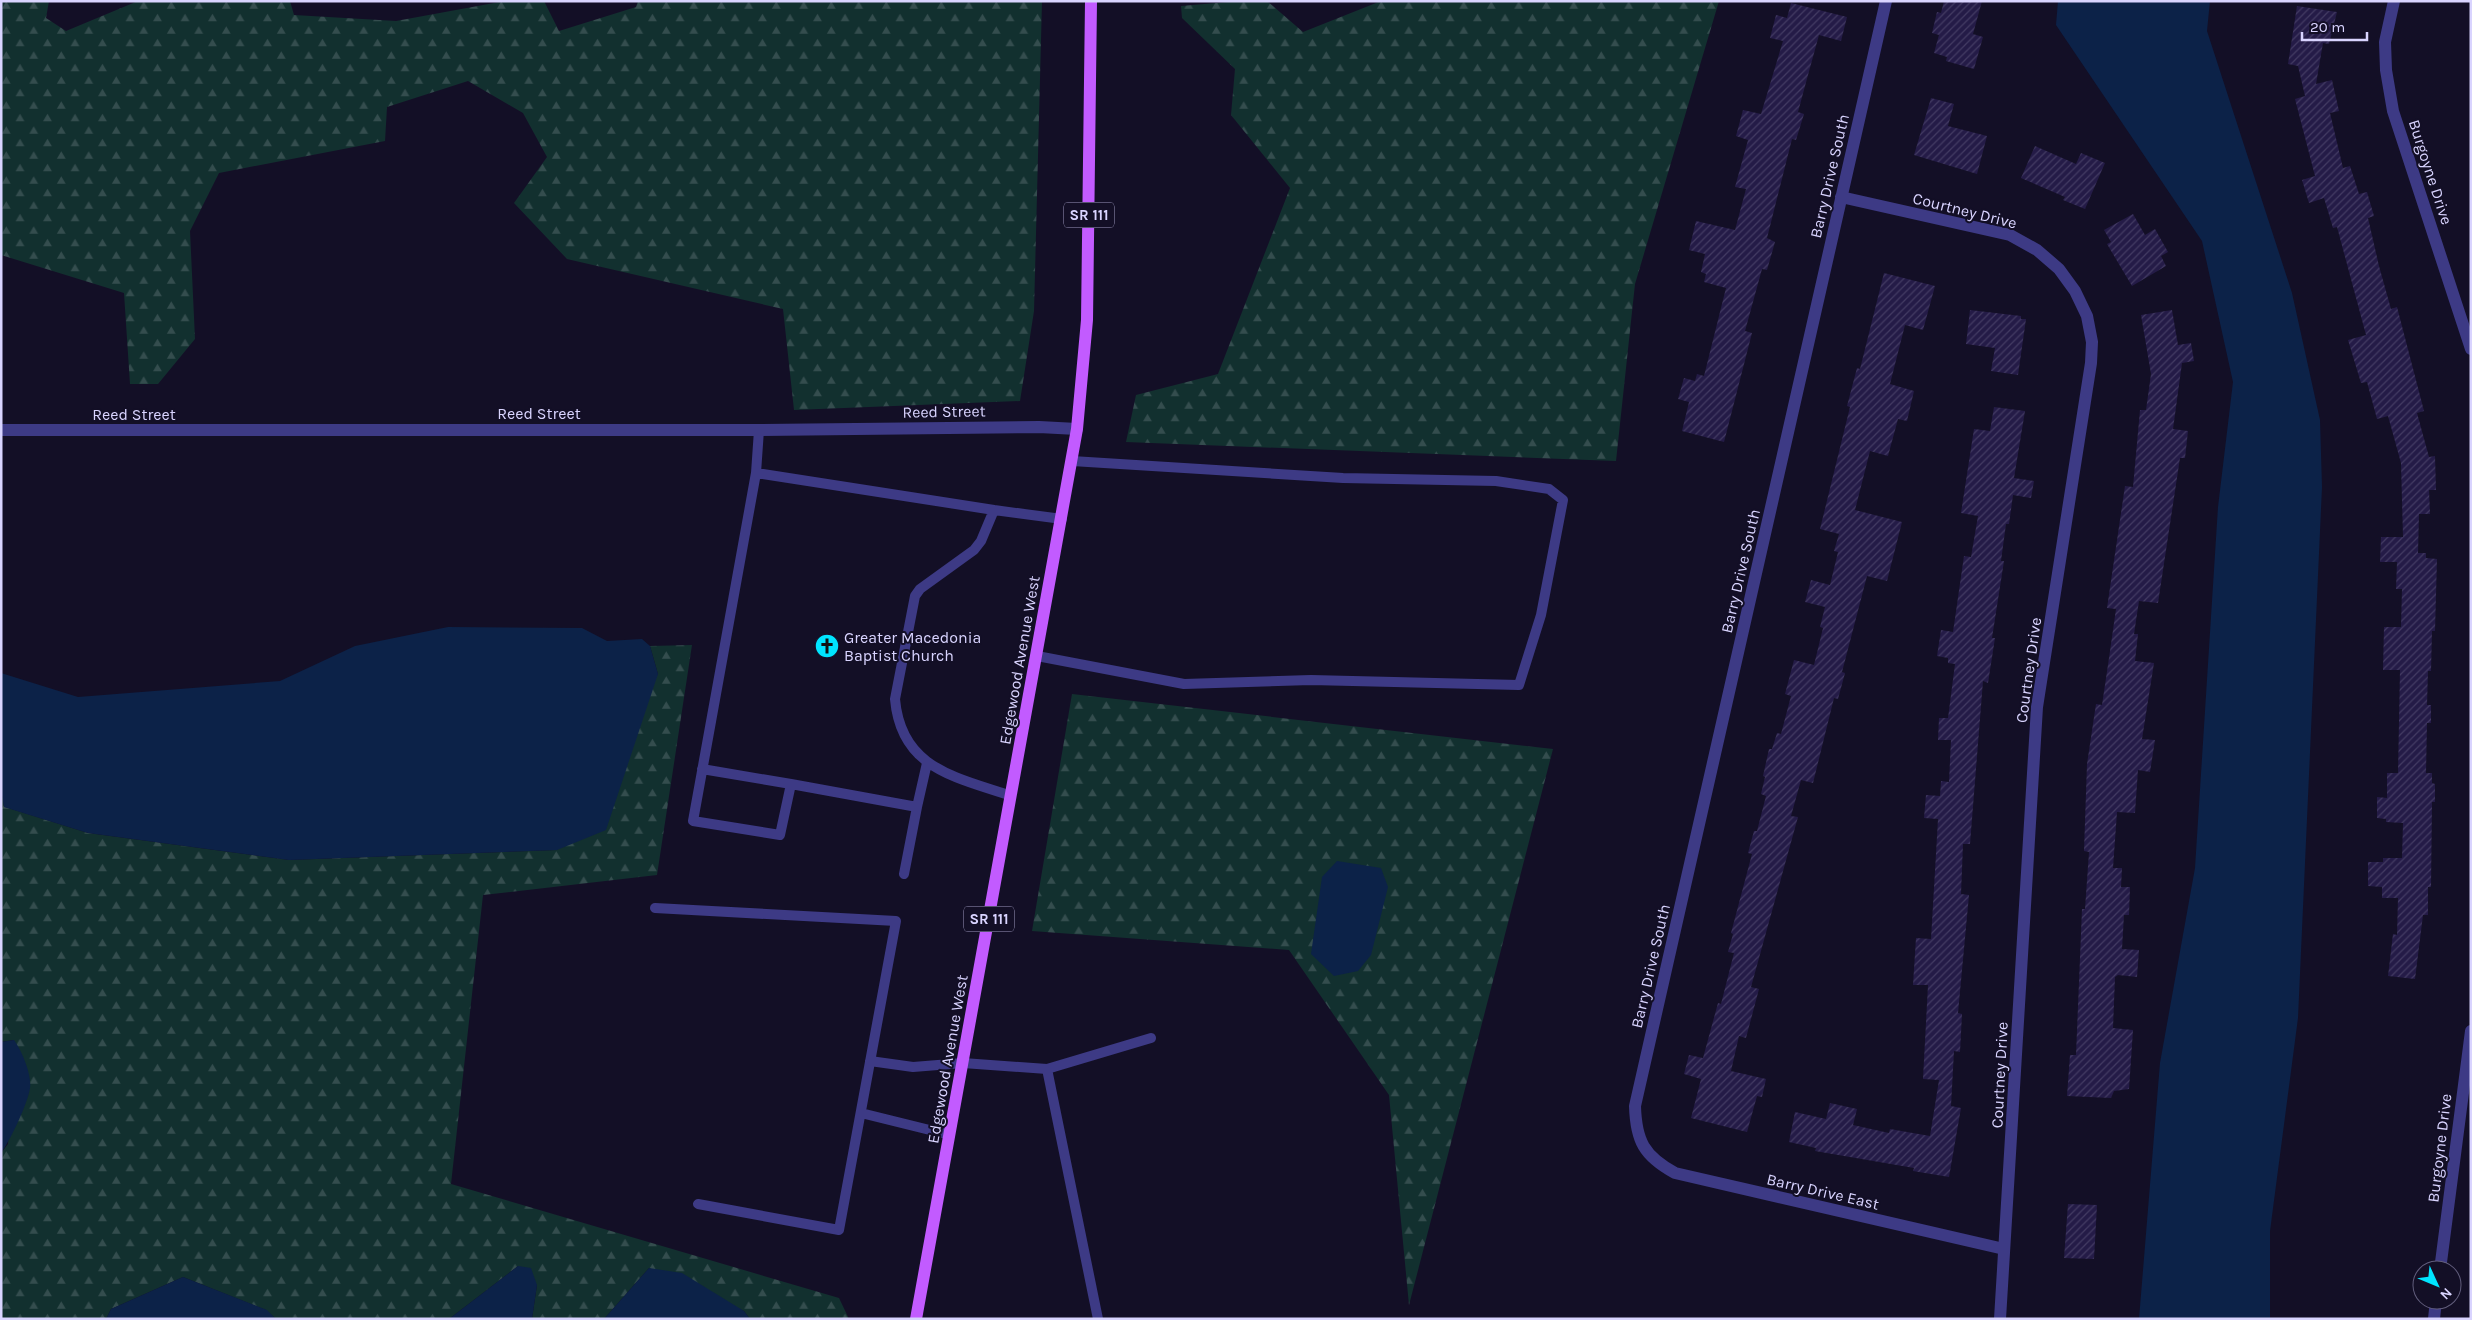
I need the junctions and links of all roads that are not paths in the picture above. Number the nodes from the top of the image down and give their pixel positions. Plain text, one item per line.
1 (1091, 1) edge
2 (1886, 1) edge
3 (2394, 1) edge
4 (1841, 197) junction
5 (2471, 349) edge
6 (1077, 429) junction
7 (1, 430) edge
8 (760, 430) junction
9 (1072, 461) junction
10 (756, 472) junction
11 (994, 510) junction
12 (1062, 520) junction
13 (1037, 656) junction
14 (927, 763) junction
15 (702, 769) junction
16 (791, 784) junction
17 (1011, 796) junction
18 (917, 807) junction
19 (904, 874) dead end
20 (655, 908) dead end
21 (2471, 1031) edge
22 (1152, 1038) dead end
23 (870, 1060) junction
24 (963, 1063) junction
25 (1046, 1069) junction
26 (860, 1113) junction
27 (950, 1135) junction
28 (1643, 1148) joint
29 (698, 1204) dead end
30 (2004, 1249) junction
31 (2441, 1260) edge
32 (916, 1319) edge
33 (1098, 1319) edge
34 (2000, 1319) edge

1 - 6 main road, Edgewood Avenue West / SR 111
2 - 4 street, Barry Drive South
3 - 5 street, Burgoyne Drive
4 - 28 street, Barry Drive South
4 - 30 street, Courtney Drive
6 - 8 street, Reed Street
6 - 9 main road, Edgewood Avenue West / SR 111
7 - 8 street, Reed Street
8 - 10 lane
9 - 12 main road, Edgewood Avenue West / SR 111
9 - 13 lane
10 - 11 lane
10 - 15 lane
11 - 12 lane
11 - 14 lane
12 - 13 main road, Edgewood Avenue West / SR 111
13 - 17 main road, Edgewood Avenue West / SR 111
14 - 17 lane
14 - 18 lane
15 - 16 lane
15 - 16 lane
16 - 18 lane
17 - 24 main road, Edgewood Avenue West / SR 111
18 - 19 lane
20 - 23 lane
21 - 31 street, Burgoyne Drive
22 - 25 lane
23 - 24 lane
23 - 26 lane
24 - 25 lane
24 - 27 main road, Edgewood Avenue West / SR 111
25 - 33 lane
26 - 27 lane
26 - 29 lane
27 - 32 main road, Edgewood Avenue West / SR 111
28 - 30 street, Barry Drive East
30 - 34 street, Courtney Drive

